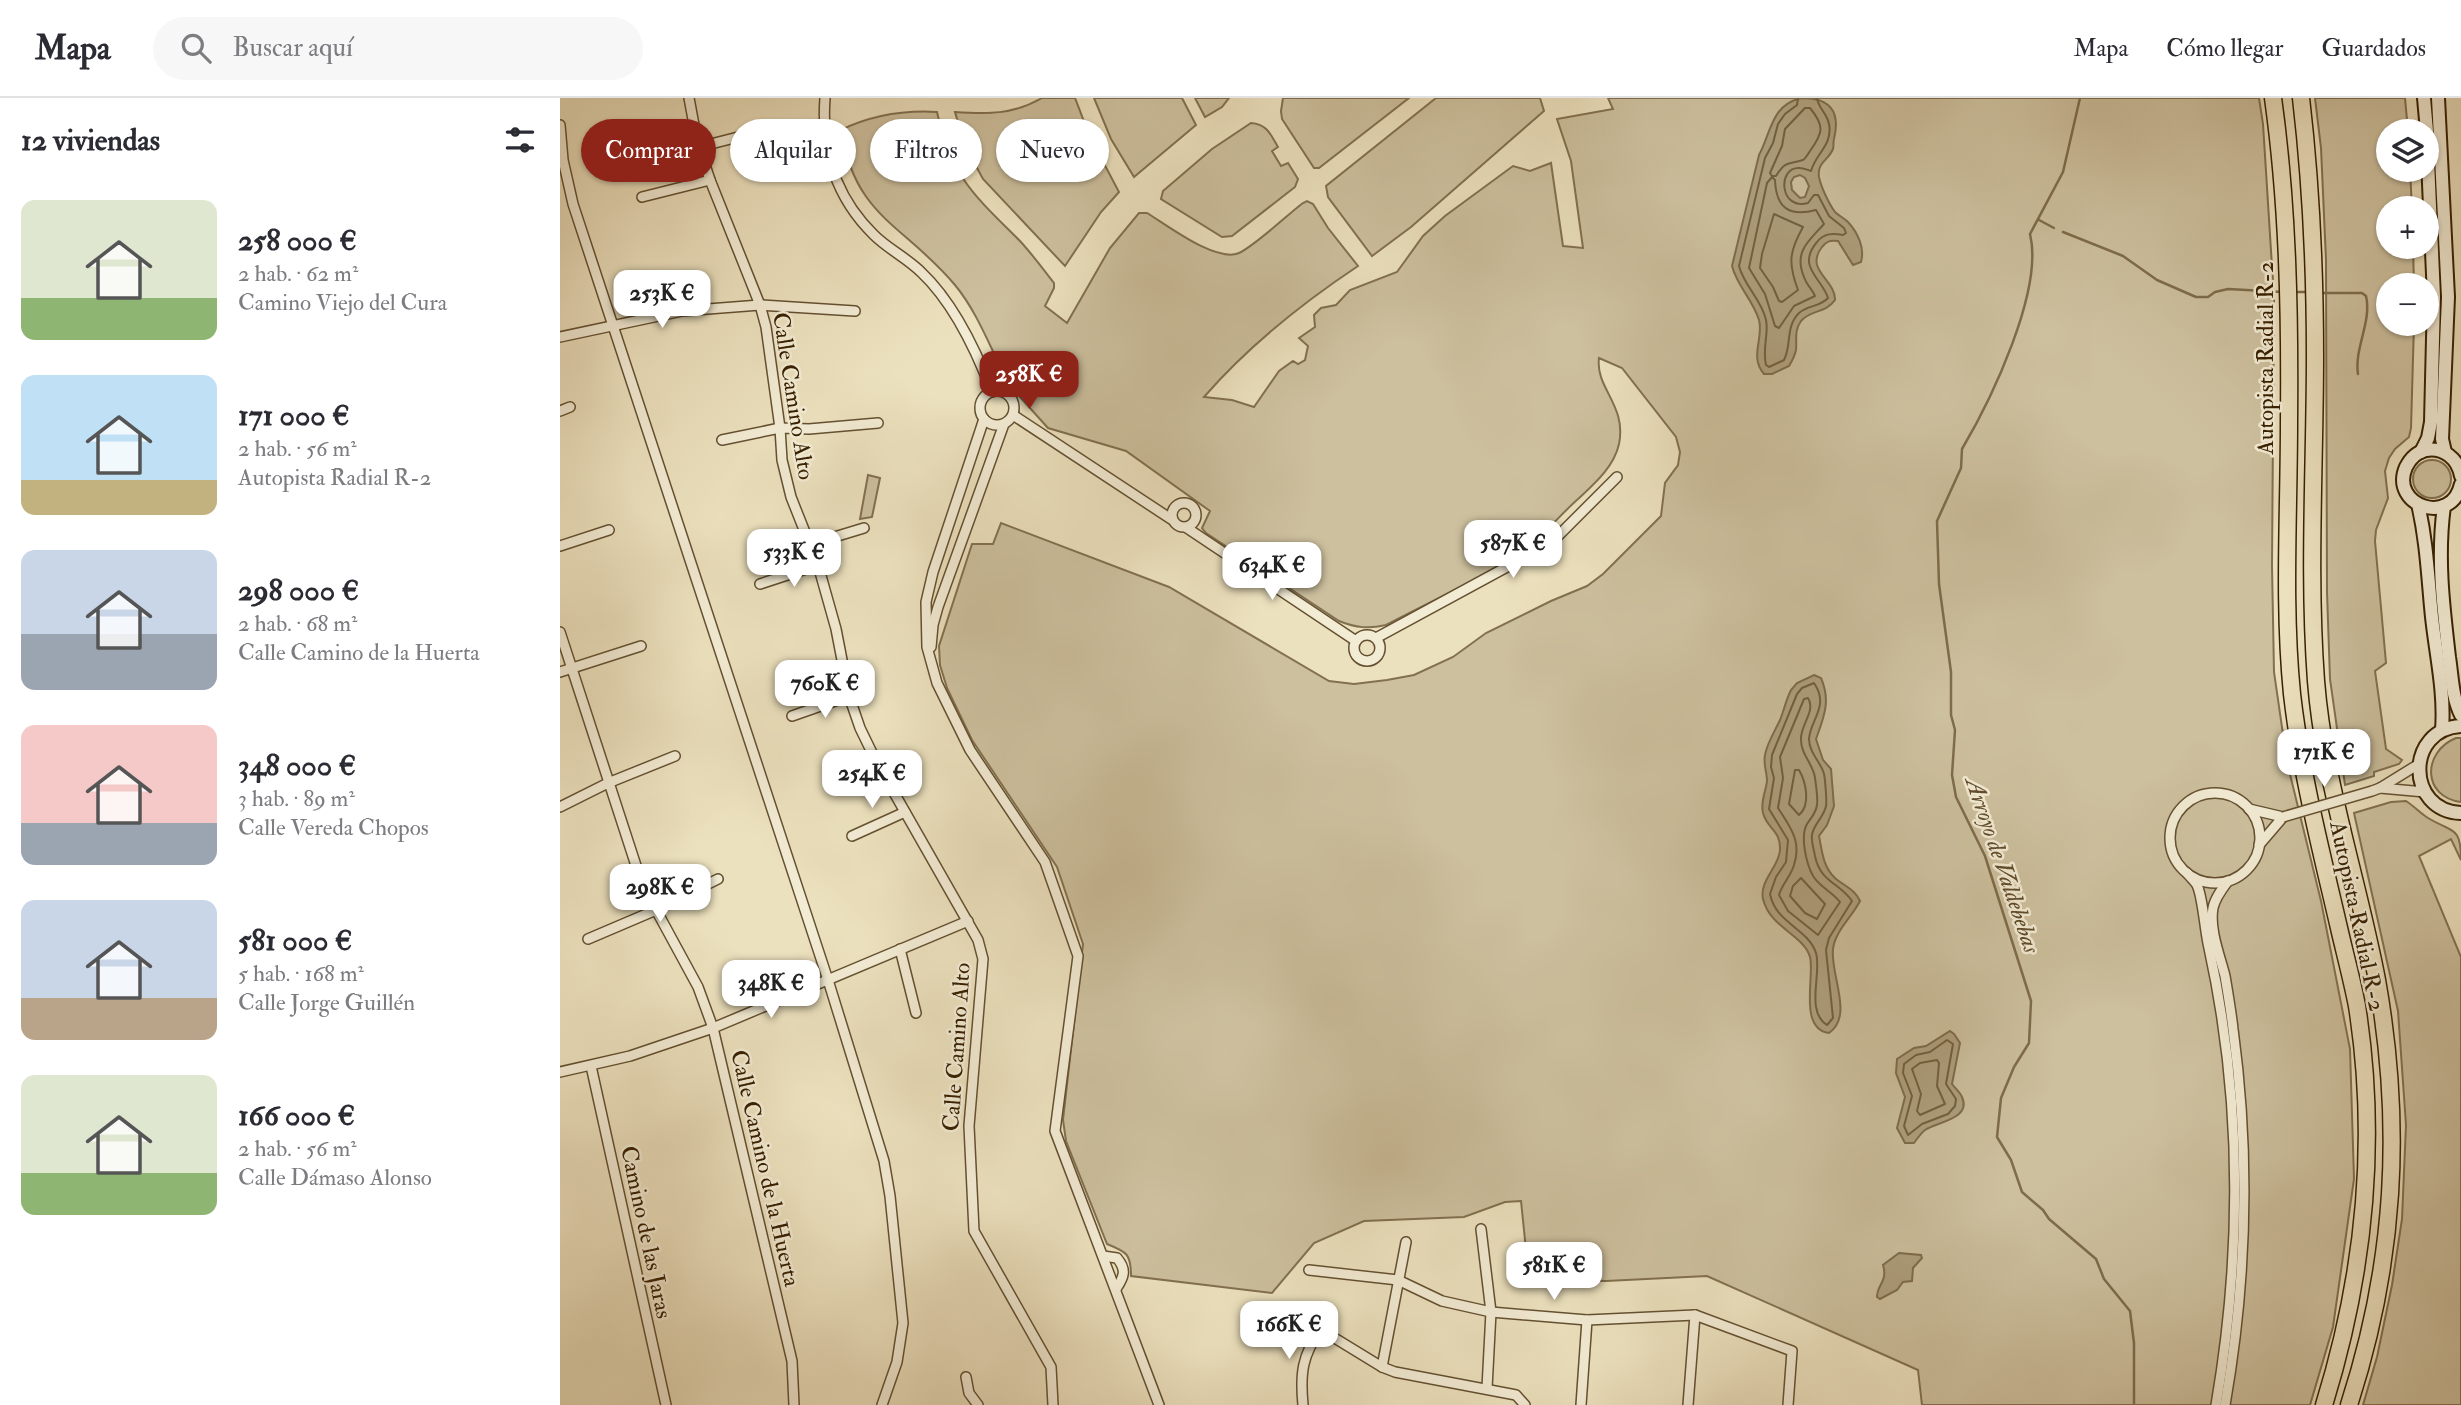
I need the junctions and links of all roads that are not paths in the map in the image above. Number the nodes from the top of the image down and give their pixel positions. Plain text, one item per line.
1 (690, 98) edge
2 (825, 98) edge
3 (2273, 98) edge
4 (2301, 98) edge
5 (2424, 98) edge
6 (2438, 98) edge
7 (694, 119) edge
8 (2426, 119) edge
9 (560, 125) edge
10 (701, 182) edge
11 (710, 182) edge
12 (2429, 182) edge
13 (642, 197) dead end
14 (760, 305) junction
15 (855, 311) dead end
16 (614, 324) junction
17 (560, 337) edge
18 (992, 392) junction
19 (1013, 415) junction
20 (984, 419) junction
21 (878, 423) dead end
22 (1004, 424) junction
23 (780, 428) junction
24 (722, 440) dead end
25 (2421, 452) junction
26 (2452, 456) edge
27 (2461, 476) edge
28 (1617, 477) dead end
29 (2460, 489) edge
30 (1178, 504) junction
31 (1150, 505) junction
32 (2418, 505) junction
33 (2444, 506) junction
34 (1171, 519) junction
35 (1191, 525) junction
36 (864, 528) dead end
37 (609, 530) dead end
38 (808, 545) junction
39 (560, 546) edge
40 (818, 565) junction
41 (760, 584) dead end
42 (560, 632) edge
43 (1376, 638) junction
44 (1356, 641) junction
45 (641, 646) dead end
46 (932, 666) junction
47 (572, 667) junction
48 (560, 672) edge
49 (849, 696) junction
50 (2461, 715) edge
51 (792, 716) dead end
52 (2461, 726) edge
53 (2442, 730) junction
54 (675, 756) dead end
55 (2419, 764) junction
56 (608, 783) junction
57 (2376, 790) junction
58 (2425, 792) junction
59 (560, 807) edge
60 (2249, 809) junction
61 (905, 812) junction
62 (2459, 815) edge
63 (2283, 817) junction
64 (852, 836) dead end
65 (2259, 845) junction
66 (2187, 873) junction
67 (718, 879) dead end
68 (2228, 881) junction
69 (656, 910) junction
70 (968, 921) junction
71 (588, 939) dead end
72 (900, 949) junction
73 (828, 981) junction
74 (916, 1013) dead end
75 (713, 1028) junction
76 (591, 1066) junction
77 (560, 1072) edge
78 (1481, 1229) dead end
79 (1406, 1242) dead end
80 (1103, 1256) junction
81 (1309, 1270) dead end
82 (1398, 1280) junction
83 (1116, 1289) junction
84 (1491, 1312) junction
85 (1695, 1315) junction
86 (1587, 1320) junction
87 (1263, 1322) dead end
88 (1321, 1329) junction
89 (1382, 1367) junction
90 (966, 1377) dead end
91 (1486, 1388) junction
92 (666, 1405) edge
93 (794, 1405) edge
94 (883, 1405) edge
95 (978, 1405) edge
96 (1053, 1405) edge
97 (1159, 1405) edge
98 (1303, 1405) edge
99 (1525, 1405) edge
100 (1581, 1405) edge
101 (1688, 1405) edge
102 (1788, 1405) edge
103 (2216, 1405) edge
104 (2225, 1405) edge
105 (2324, 1405) edge
106 (2349, 1405) edge

1 - 7 street, Calle Camino Alto
2 - 18 street
3 - 105 highway, Autopista Radial R-2
4 - 106 highway, Autopista Radial R-2
5 - 8 street
6 - 26 street
9 - 16 street
10 - 13 street
11 - 14 street, Calle Camino Alto
12 - 25 street
14 - 15 street
14 - 16 street
14 - 23 street, Calle Camino Alto
16 - 17 street
16 - 73 street
18 - 19 street
18 - 20 street
19 - 22 street
19 - 31 street
20 - 22 street
20 - 46 street
21 - 23 street
22 - 46 street
23 - 24 street
23 - 38 street, Calle Camino Alto
25 - 26 street
25 - 32 street
26 - 27 street
28 - 43 street
29 - 33 street
30 - 31 street
30 - 34 street
30 - 35 street
31 - 34 street
32 - 33 street
32 - 53 street
33 - 50 street
34 - 35 street
35 - 44 street
36 - 38 street
37 - 39 street
38 - 40 street, Calle Camino Alto
40 - 41 street
40 - 49 street, Calle Camino Alto
42 - 47 street, Calle Camino de la Huerta
43 - 44 street
43 - 44 street
45 - 47 street
46 - 80 street
47 - 48 street
47 - 56 street, Calle Camino de la Huerta
49 - 51 street
49 - 61 street, Calle Camino Alto
52 - 53 street
53 - 55 street
54 - 56 street
55 - 57 street
55 - 58 street
56 - 59 street
56 - 69 street, Calle Camino de la Huerta
57 - 58 street
57 - 63 street, bridge
58 - 62 street
60 - 63 street
60 - 65 street
60 - 66 street
61 - 64 street
61 - 70 street, Calle Camino Alto
63 - 65 street
65 - 68 street
66 - 68 street
66 - 103 street
67 - 69 street
68 - 104 street
69 - 71 street
69 - 75 street, Calle Camino de la Huerta
70 - 72 street
70 - 96 street, Calle Camino Alto
72 - 73 street
72 - 74 street
73 - 75 street
73 - 94 street
75 - 76 street
75 - 93 street, Calle Camino de la Huerta
76 - 77 street
76 - 92 street, Camino de las Jaras
78 - 84 street
79 - 82 street
80 - 83 street
80 - 83 street
81 - 82 street
82 - 84 street
82 - 89 street
83 - 97 street
84 - 86 street
84 - 91 street
85 - 86 street
85 - 101 street
85 - 102 street
86 - 100 street
87 - 88 street
88 - 89 street
88 - 98 street
89 - 91 street
90 - 95 street
91 - 99 street

